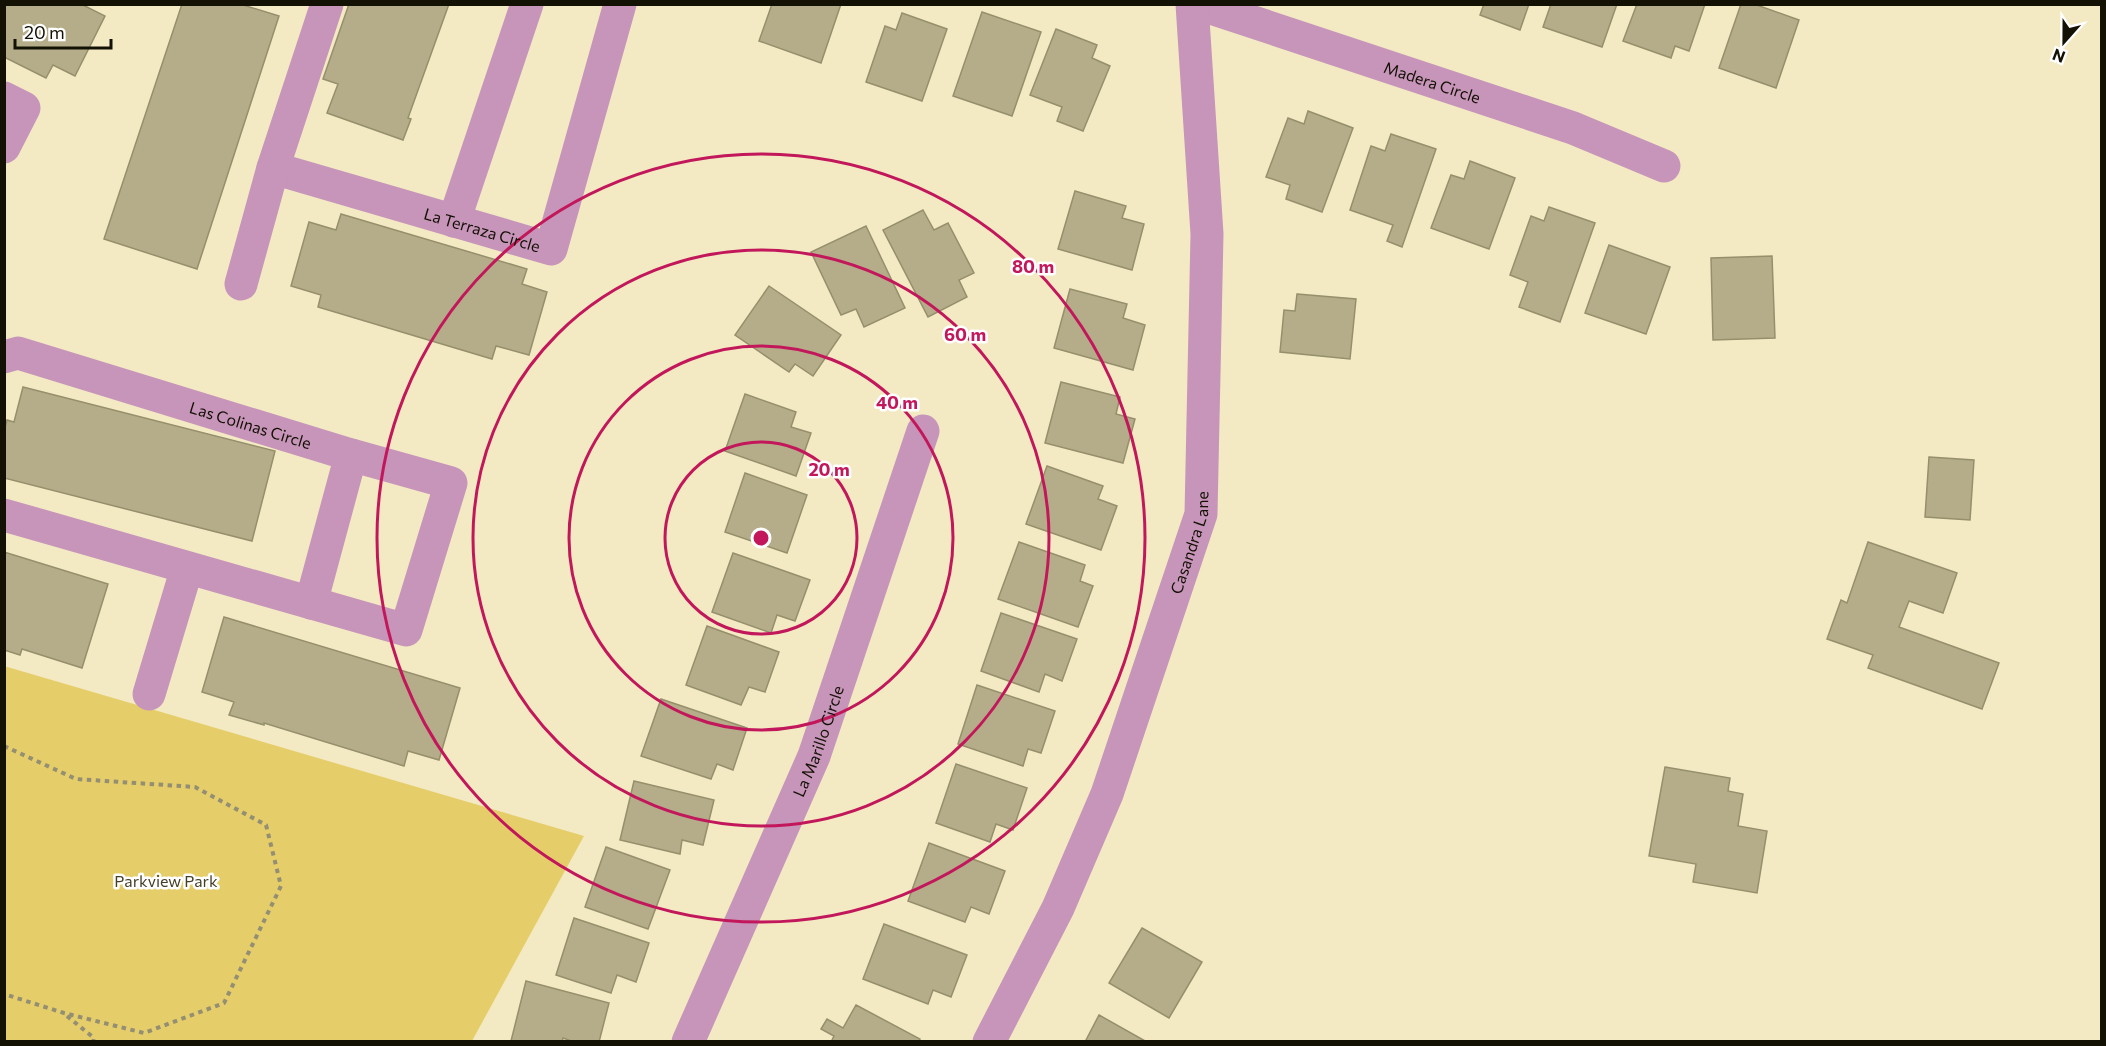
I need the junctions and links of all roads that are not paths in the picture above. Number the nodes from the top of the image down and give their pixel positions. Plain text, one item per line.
1 (327, 4) edge
2 (527, 4) edge
3 (620, 4) edge
4 (1192, 4) edge
5 (1199, 4) edge
6 (4, 98) edge
7 (4, 147) edge
8 (1664, 166) dead end
9 (273, 168) junction
10 (454, 221) junction
11 (240, 284) dead end
12 (4, 357) edge
13 (923, 430) dead end
14 (351, 455) junction
15 (4, 515) edge
16 (187, 567) junction
17 (311, 603) junction
18 (149, 694) dead end
19 (688, 1041) edge
20 (989, 1041) edge

1 - 9 street
2 - 10 street
3 - 10 street, La Terraza Circle
4 - 20 street, Casandra Lane
5 - 8 street, Madera Circle
6 - 7 street
9 - 10 street, La Terraza Circle
9 - 11 street
12 - 14 street, Las Colinas Circle
13 - 19 street, La Marillo Circle
14 - 17 street
14 - 17 street, Las Colinas Circle
15 - 16 street
16 - 17 street
16 - 18 street

